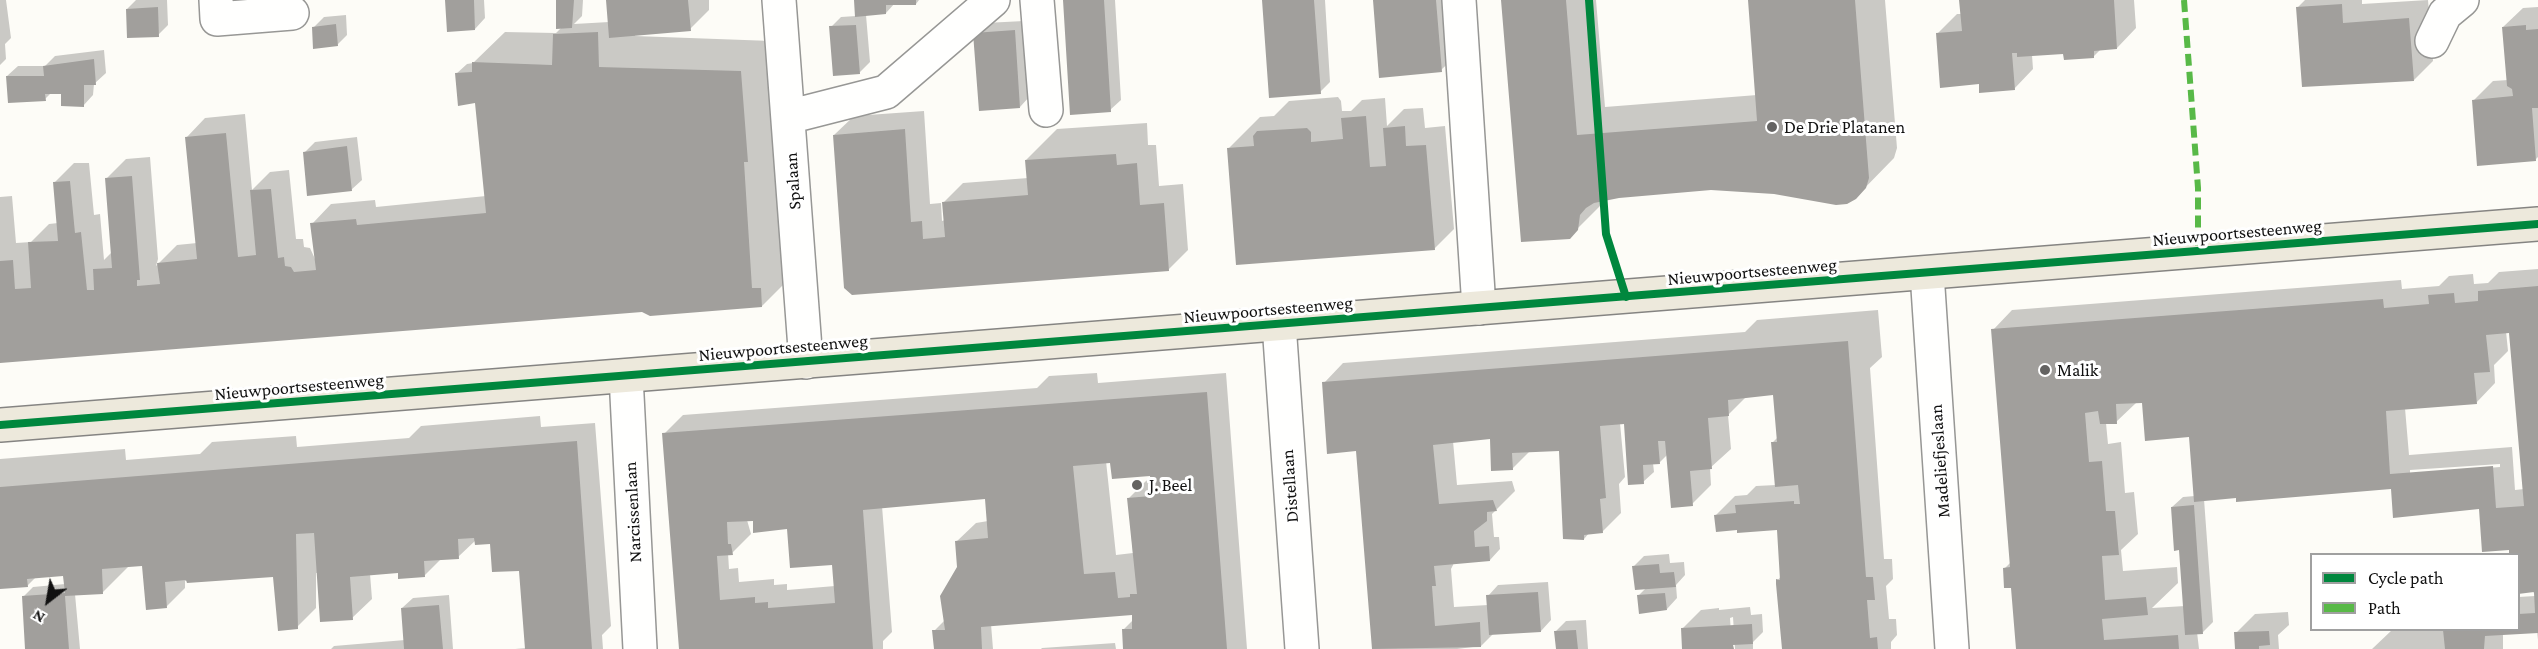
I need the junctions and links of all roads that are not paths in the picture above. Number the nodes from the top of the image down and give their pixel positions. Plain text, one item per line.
1 (216, 0) edge
2 (779, 0) edge
3 (993, 0) edge
4 (1037, 0) edge
5 (1460, 0) edge
6 (2462, 0) edge
7 (292, 13) dead end
8 (2432, 41) dead end
9 (1046, 110) dead end
10 (788, 117) junction
11 (2538, 224) edge
12 (1927, 273) junction
13 (1479, 308) junction
14 (1279, 324) junction
15 (806, 362) junction
16 (626, 376) junction
17 (0, 425) edge
18 (640, 649) edge
19 (1302, 649) edge
20 (1952, 649) edge

1 - 7 street
2 - 10 street, Spalaan
3 - 10 street
4 - 9 street
5 - 13 street
6 - 8 street
10 - 15 street, Spalaan
11 - 12 main road, Nieuwpoortsesteenweg
12 - 13 main road, Nieuwpoortsesteenweg
12 - 20 street, Madeliefjeslaan
13 - 14 main road, Nieuwpoortsesteenweg
14 - 15 main road, Nieuwpoortsesteenweg
14 - 19 street, Distellaan
15 - 16 main road, Nieuwpoortsesteenweg
16 - 17 main road, Nieuwpoortsesteenweg
16 - 18 street, Narcissenlaan

